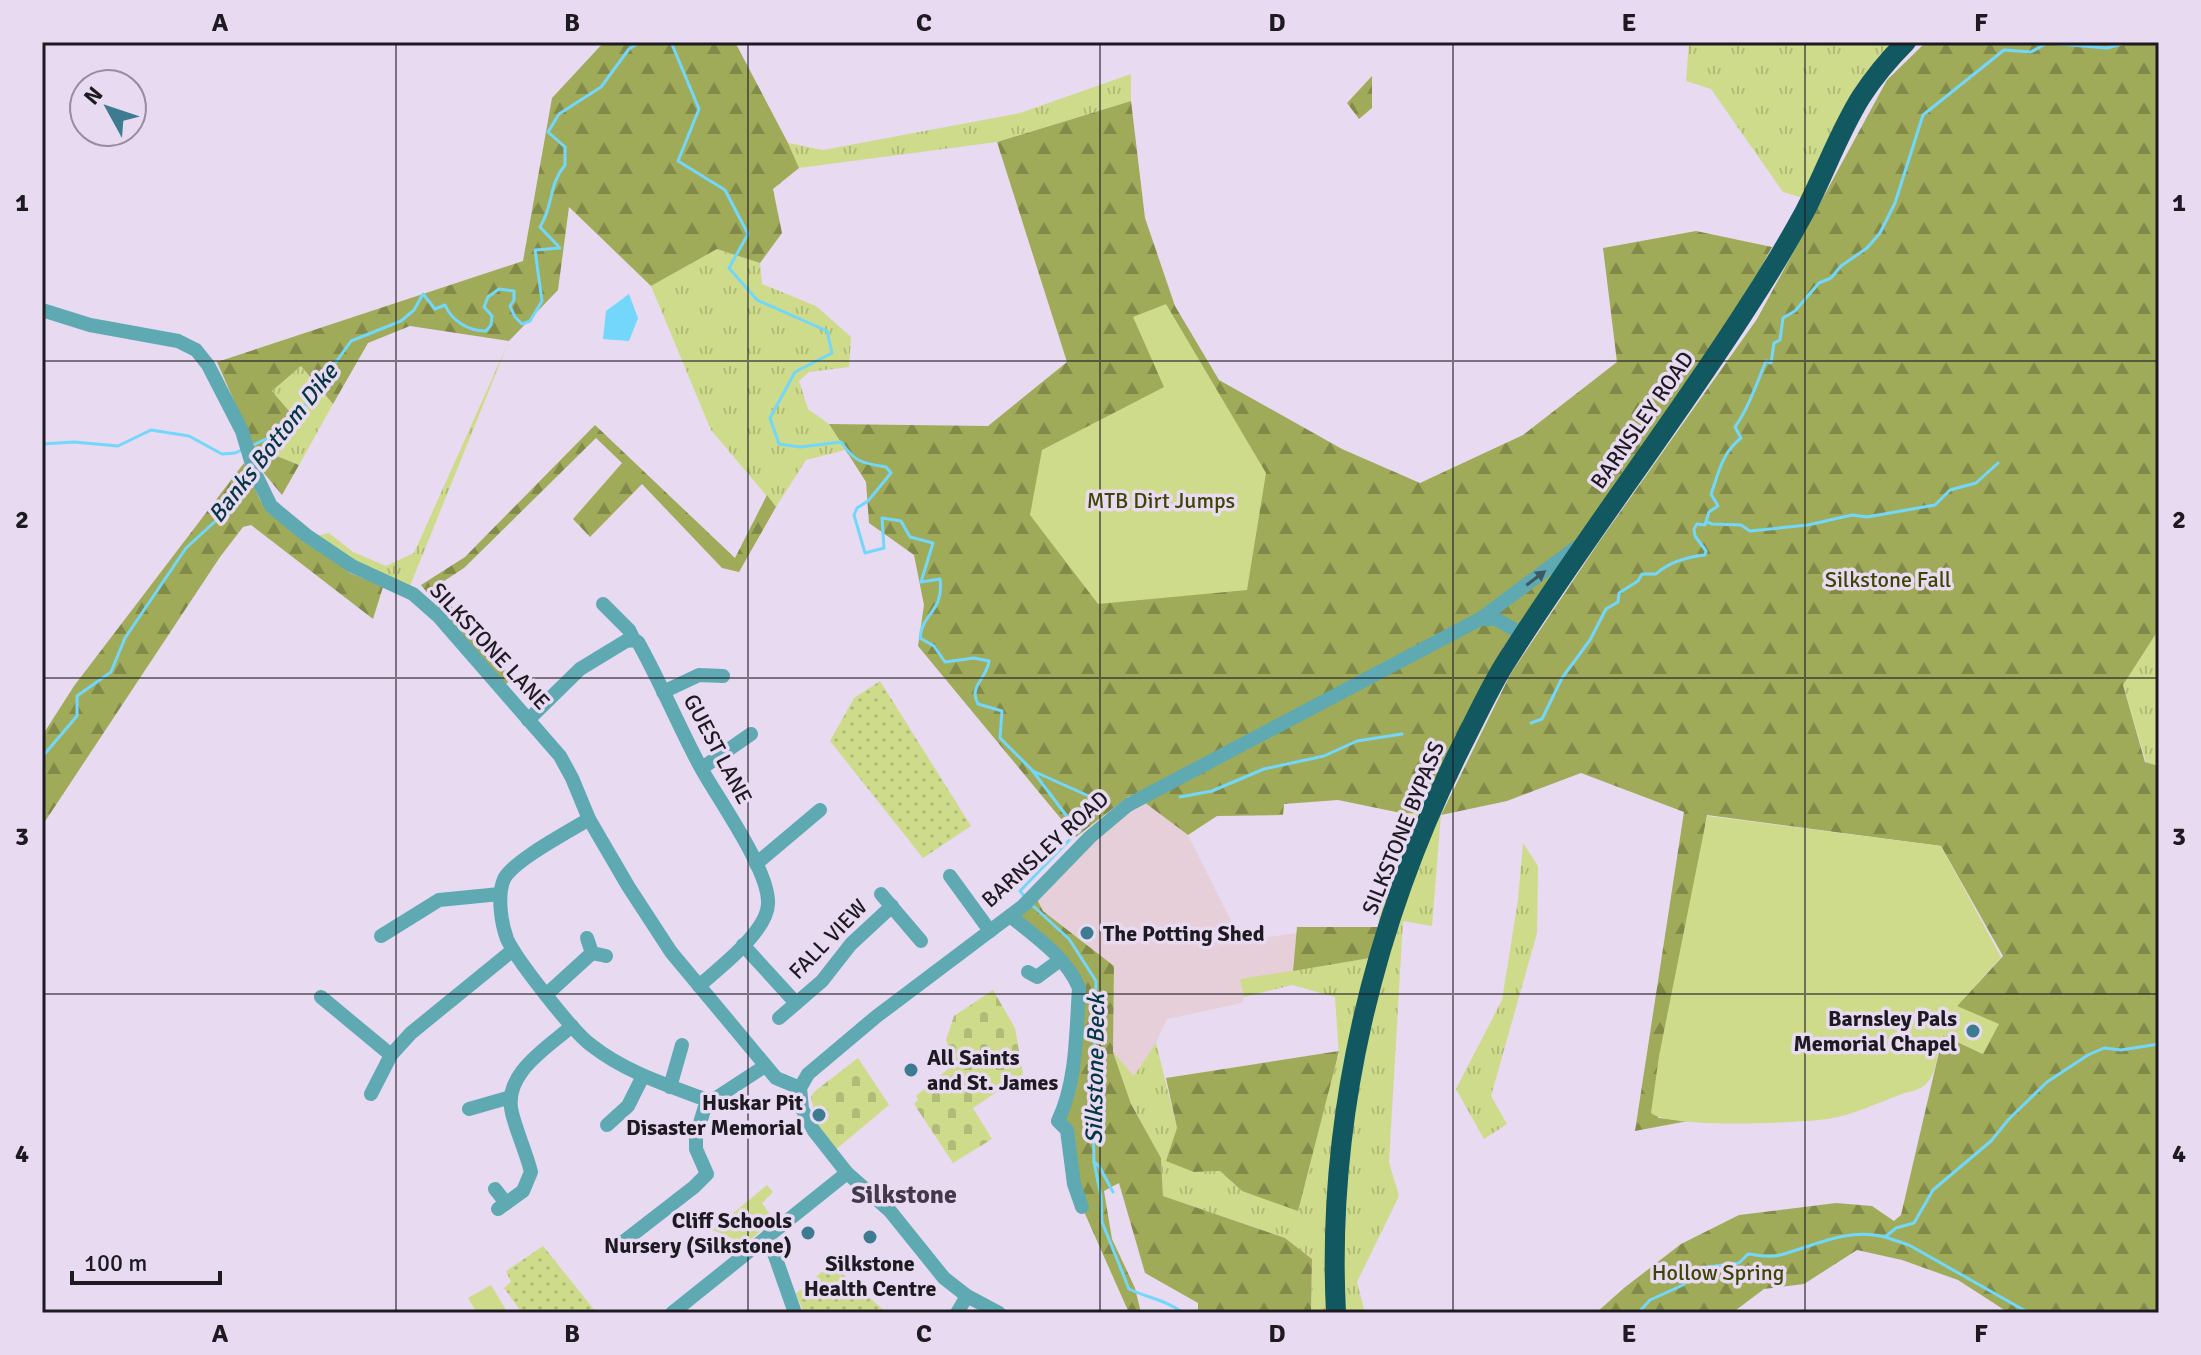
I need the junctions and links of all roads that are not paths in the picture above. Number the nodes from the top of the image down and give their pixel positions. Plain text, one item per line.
1 (1906, 42) edge
2 (42, 310) edge
3 (1591, 536) junction
4 (604, 611) dead end
5 (1480, 619) junction
6 (1524, 635) junction
7 (634, 640) junction
8 (714, 672) dead end
9 (663, 692) junction
10 (528, 720) junction
11 (743, 736) dead end
12 (702, 768) junction
13 (811, 813) dead end
14 (589, 819) junction
15 (756, 864) junction
16 (950, 876) dead end
17 (500, 894) junction
18 (881, 894) dead end
19 (892, 906) junction
20 (1010, 916) junction
21 (990, 931) junction
22 (388, 935) dead end
23 (921, 941) dead end
24 (743, 945) junction
25 (595, 949) dead end
26 (513, 950) junction
27 (1060, 960) junction
28 (1035, 977) dead end
29 (699, 986) junction
30 (547, 994) junction
31 (329, 998) dead end
32 (796, 1003) junction
33 (779, 1018) dead end
34 (572, 1026) junction
35 (682, 1045) dead end
36 (391, 1055) junction
37 (765, 1066) junction
38 (643, 1076) junction
39 (670, 1087) junction
40 (800, 1088) junction
41 (371, 1094) dead end
42 (511, 1097) junction
43 (707, 1100) junction
44 (469, 1109) dead end
45 (610, 1116) dead end
46 (847, 1173) junction
47 (495, 1189) dead end
48 (1082, 1207) dead end
49 (768, 1236) junction
50 (614, 1249) dead end
51 (967, 1296) junction
52 (672, 1313) edge
53 (795, 1313) edge
54 (957, 1313) edge
55 (999, 1313) edge
56 (1336, 1313) edge

1 - 3 highway, BARNSLEY ROAD
2 - 10 street, SILKSTONE LANE
5 -> 3 street, BARNSLEY ROAD
3 - 6 highway, SILKSTONE BYPASS
4 - 7 street, GUEST LANE
5 - 6 street
5 - 20 street, BARNSLEY ROAD
6 - 56 highway, SILKSTONE BYPASS
7 - 9 street, GUEST LANE
7 - 10 street
8 - 9 street
9 - 12 street, GUEST LANE
10 - 14 street, SILKSTONE LANE
11 - 12 street
12 - 15 street, GUEST LANE
13 - 15 street
14 - 17 street
14 - 29 street, SILKSTONE LANE
15 - 24 street, GUEST LANE
16 - 21 street
17 - 22 street
17 - 26 street
18 - 19 street, FALL VIEW
19 - 23 street, FALL VIEW
19 - 32 street, FALL VIEW
20 - 21 street, BARNSLEY ROAD
20 - 27 street
21 - 40 street, BARNSLEY ROAD
24 - 29 street, GUEST LANE
24 - 32 street, FALL VIEW
25 - 30 street
26 - 30 street
26 - 36 street
27 - 28 street
27 - 48 street
29 - 37 street, SILKSTONE LANE
30 - 34 street
31 - 36 street
32 - 33 street, FALL VIEW
34 - 38 street
34 - 42 street
35 - 39 street
36 - 41 street
37 - 40 street, SILKSTONE LANE
37 - 43 street
38 - 39 street
38 - 45 street
39 - 43 street
40 - 46 street
42 - 44 street
42 - 47 street
43 - 50 street
46 - 49 street
46 - 51 street
49 - 52 street
49 - 53 street
51 - 54 street
51 - 55 street

